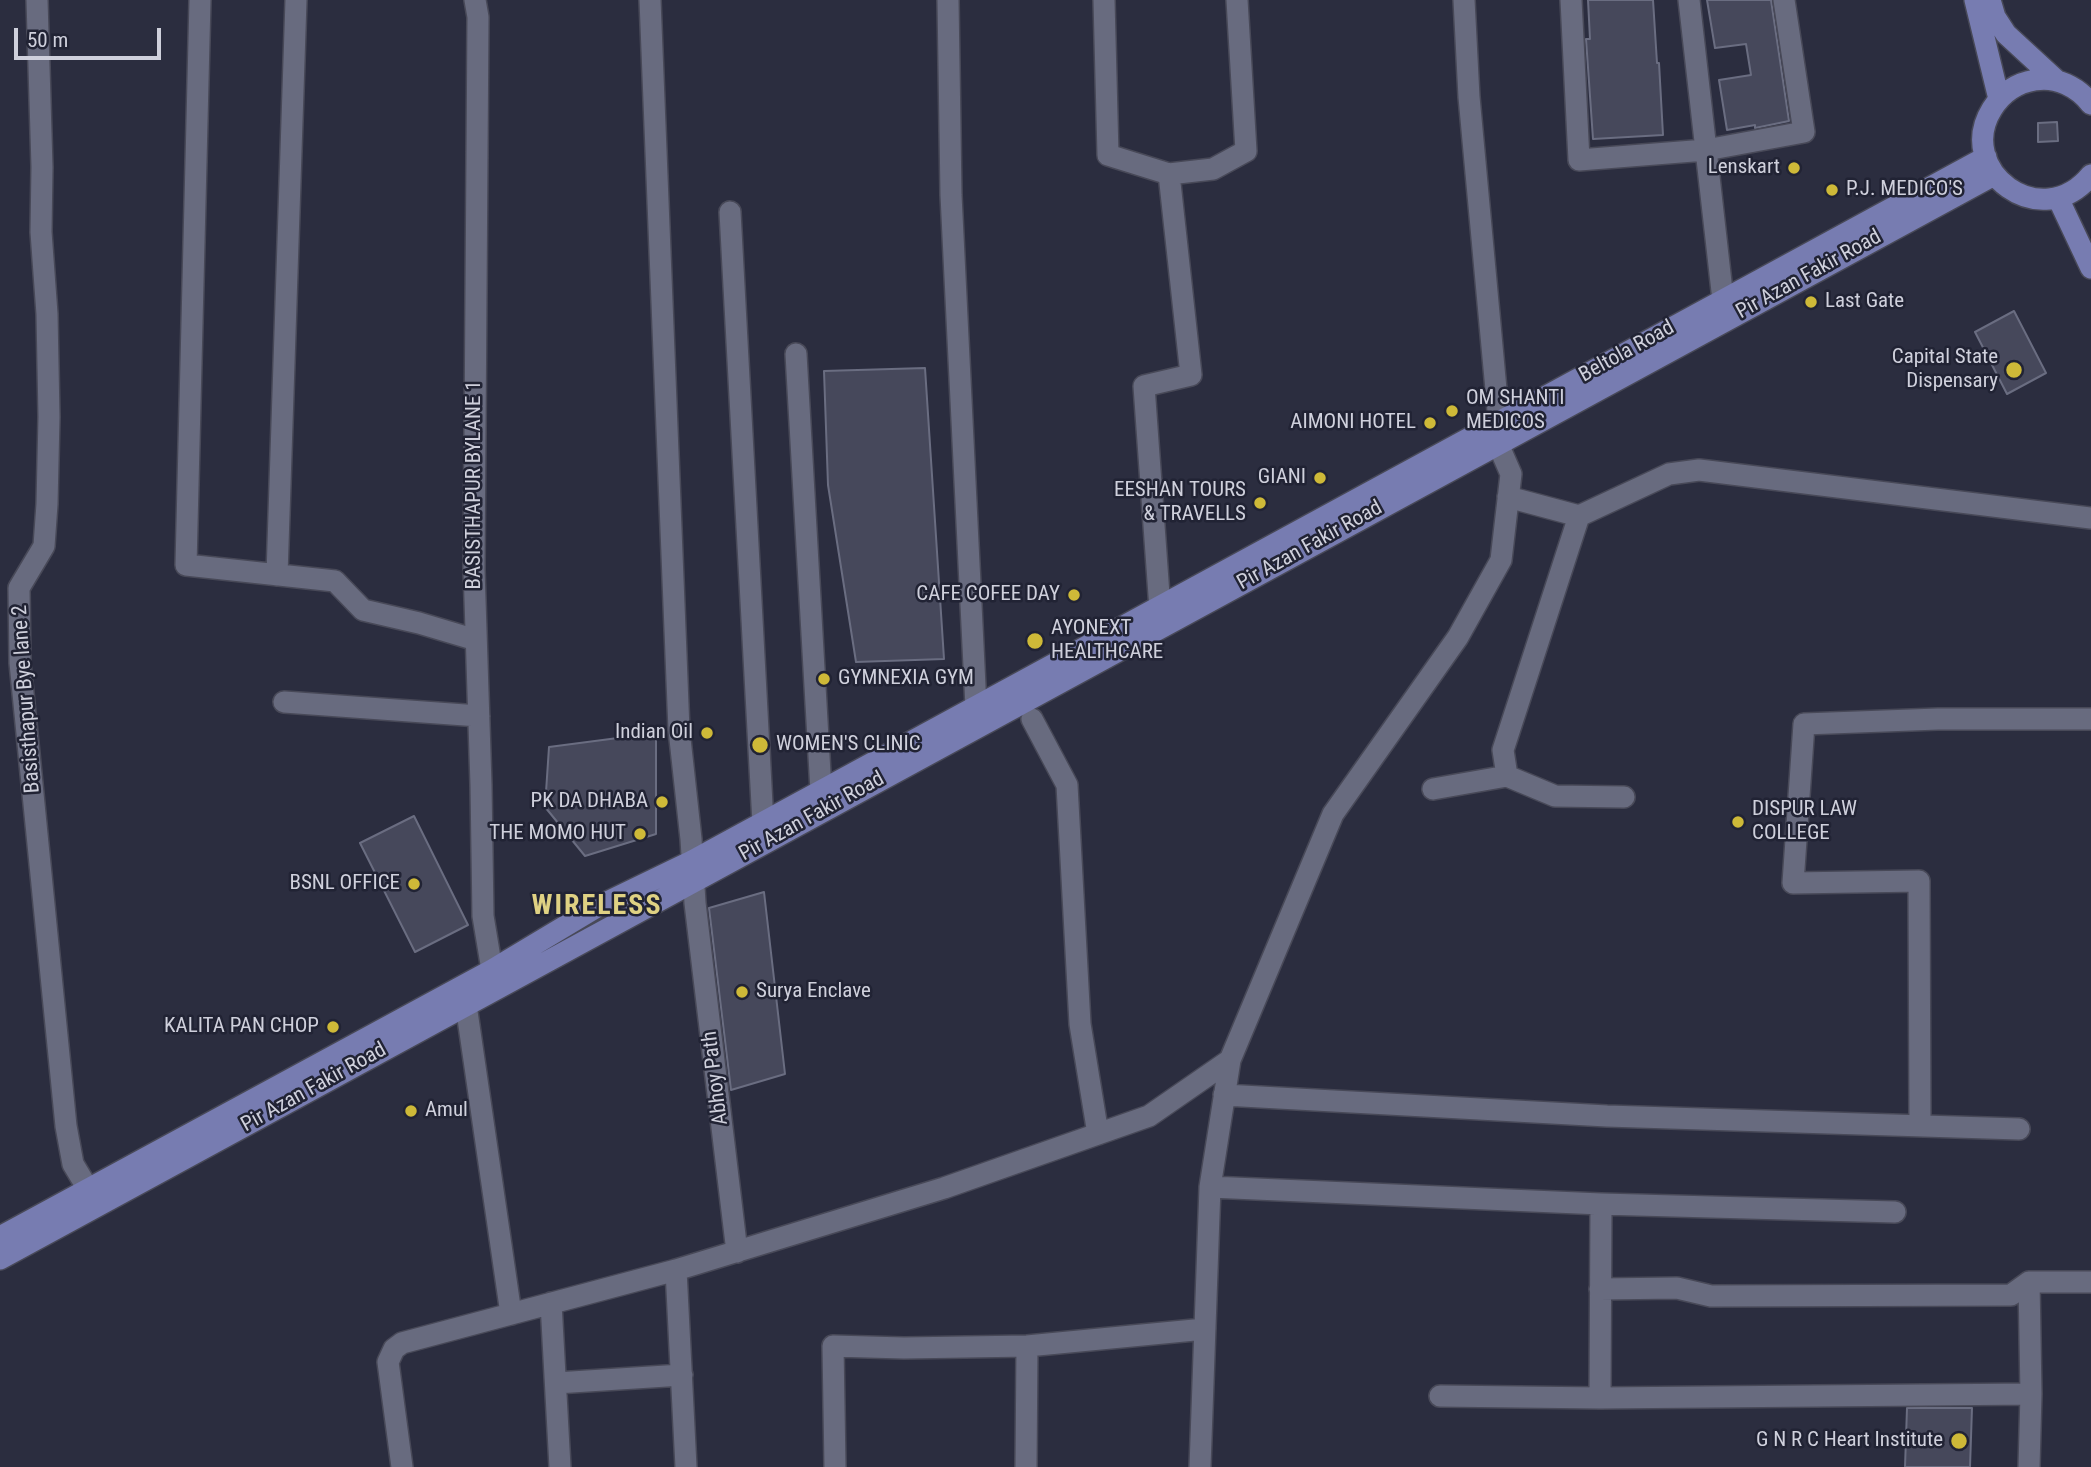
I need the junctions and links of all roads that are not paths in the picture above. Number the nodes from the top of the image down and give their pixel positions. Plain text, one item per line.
1 (37, 0) edge
2 (200, 0) edge
3 (296, 0) edge
4 (475, 0) edge
5 (650, 0) edge
6 (948, 0) edge
7 (1104, 0) edge
8 (1237, 0) edge
9 (1464, 0) edge
10 (1570, 0) edge
11 (1689, 0) edge
12 (1784, 0) edge
13 (1975, 0) edge
14 (1990, 0) edge
15 (2056, 80) junction
16 (1999, 99) junction
17 (2091, 104) edge
18 (1706, 150) junction
19 (1990, 166) junction
20 (1170, 174) junction
21 (2088, 187) edge
22 (2058, 198) junction
23 (730, 212) dead end
24 (2091, 268) edge
25 (1723, 300) junction
26 (796, 355) dead end
27 (1499, 422) junction
28 (1498, 444) junction
29 (1508, 497) junction
30 (1579, 516) junction
31 (2091, 518) edge
32 (277, 575) junction
33 (1160, 617) junction
34 (476, 640) junction
35 (284, 702) dead end
36 (976, 707) junction
37 (479, 716) junction
38 (1032, 719) dead end
39 (2091, 719) edge
40 (1507, 776) junction
41 (1433, 789) dead end
42 (821, 791) junction
43 (1624, 797) dead end
44 (762, 822) junction
45 (694, 882) junction
46 (492, 970) junction
47 (465, 995) junction
48 (1230, 1060) junction
49 (1224, 1095) junction
50 (1920, 1126) junction
51 (2019, 1129) dead end
52 (1098, 1134) junction
53 (1210, 1187) junction
54 (88, 1189) junction
55 (1601, 1204) junction
56 (1895, 1212) dead end
57 (0, 1237) edge
58 (737, 1252) junction
59 (0, 1259) edge
60 (676, 1270) junction
61 (2029, 1282) junction
62 (2091, 1282) edge
63 (1600, 1289) junction
64 (551, 1304) junction
65 (511, 1314) junction
66 (1205, 1329) junction
67 (1027, 1346) junction
68 (681, 1375) junction
69 (556, 1383) junction
70 (2031, 1394) junction
71 (1440, 1396) dead end
72 (1600, 1398) junction
73 (402, 1467) edge
74 (560, 1467) edge
75 (686, 1467) edge
76 (835, 1467) edge
77 (1026, 1467) edge
78 (1200, 1467) edge
79 (2029, 1467) edge

1 - 54 street, Basisthapur Bye lane 2
2 - 32 street
3 - 32 street
4 - 34 street, BASISTHAPUR BYLANE 1
5 - 45 street, Abhoy Path
6 - 36 street
7 - 20 street
8 - 20 street
9 - 27 street
10 - 18 street
11 - 18 street
12 - 18 street
13 - 16 main road
14 - 15 main road
15 - 16 main road
15 - 17 main road
16 - 19 main road
18 - 25 street
19 - 22 main road
19 - 25 main road, Beltola Road
19 - 28 main road, Pir Azan Fakir Road
20 - 33 street
21 - 22 main road
22 - 24 main road
23 - 44 street
25 - 27 main road, Beltola Road
26 - 42 street
27 - 33 main road, Beltola Road
28 - 29 street
28 - 33 main road, Pir Azan Fakir Road
29 - 30 street
29 - 48 street
30 - 31 street
30 - 40 street
32 - 34 street
33 - 36 main road, Pir Azan Fakir Road
33 - 45 main road, Pir Azan Fakir Road
34 - 37 street, BASISTHAPUR BYLANE 1
35 - 37 street
36 - 42 main road, Pir Azan Fakir Road
37 - 46 street, BASISTHAPUR BYLANE 1
38 - 52 street
39 - 50 street
40 - 41 street
40 - 43 street
42 - 44 main road, Pir Azan Fakir Road
44 - 45 main road, Pir Azan Fakir Road
45 - 46 main road, Pir Azan Fakir Road
45 - 47 main road, Pir Azan Fakir Road
45 - 58 street, Abhoy Path
46 - 47 main road, Pir Azan Fakir Road
47 - 54 main road, Pir Azan Fakir Road
47 - 59 main road, Pir Azan Fakir Road
47 - 65 street
48 - 49 street
48 - 52 street
49 - 50 street
49 - 53 street
50 - 51 street
52 - 58 street
53 - 55 street
53 - 66 street
54 - 57 main road, Pir Azan Fakir Road
55 - 56 street
55 - 63 street
58 - 60 street
60 - 64 street
60 - 68 street
61 - 62 street
61 - 63 street
61 - 70 street
63 - 72 street
64 - 65 street
64 - 69 street
65 - 73 street
66 - 67 street
66 - 78 street
67 - 76 street
67 - 77 street
68 - 69 street
68 - 75 street
69 - 74 street
70 - 72 street
70 - 79 street
71 - 72 street

